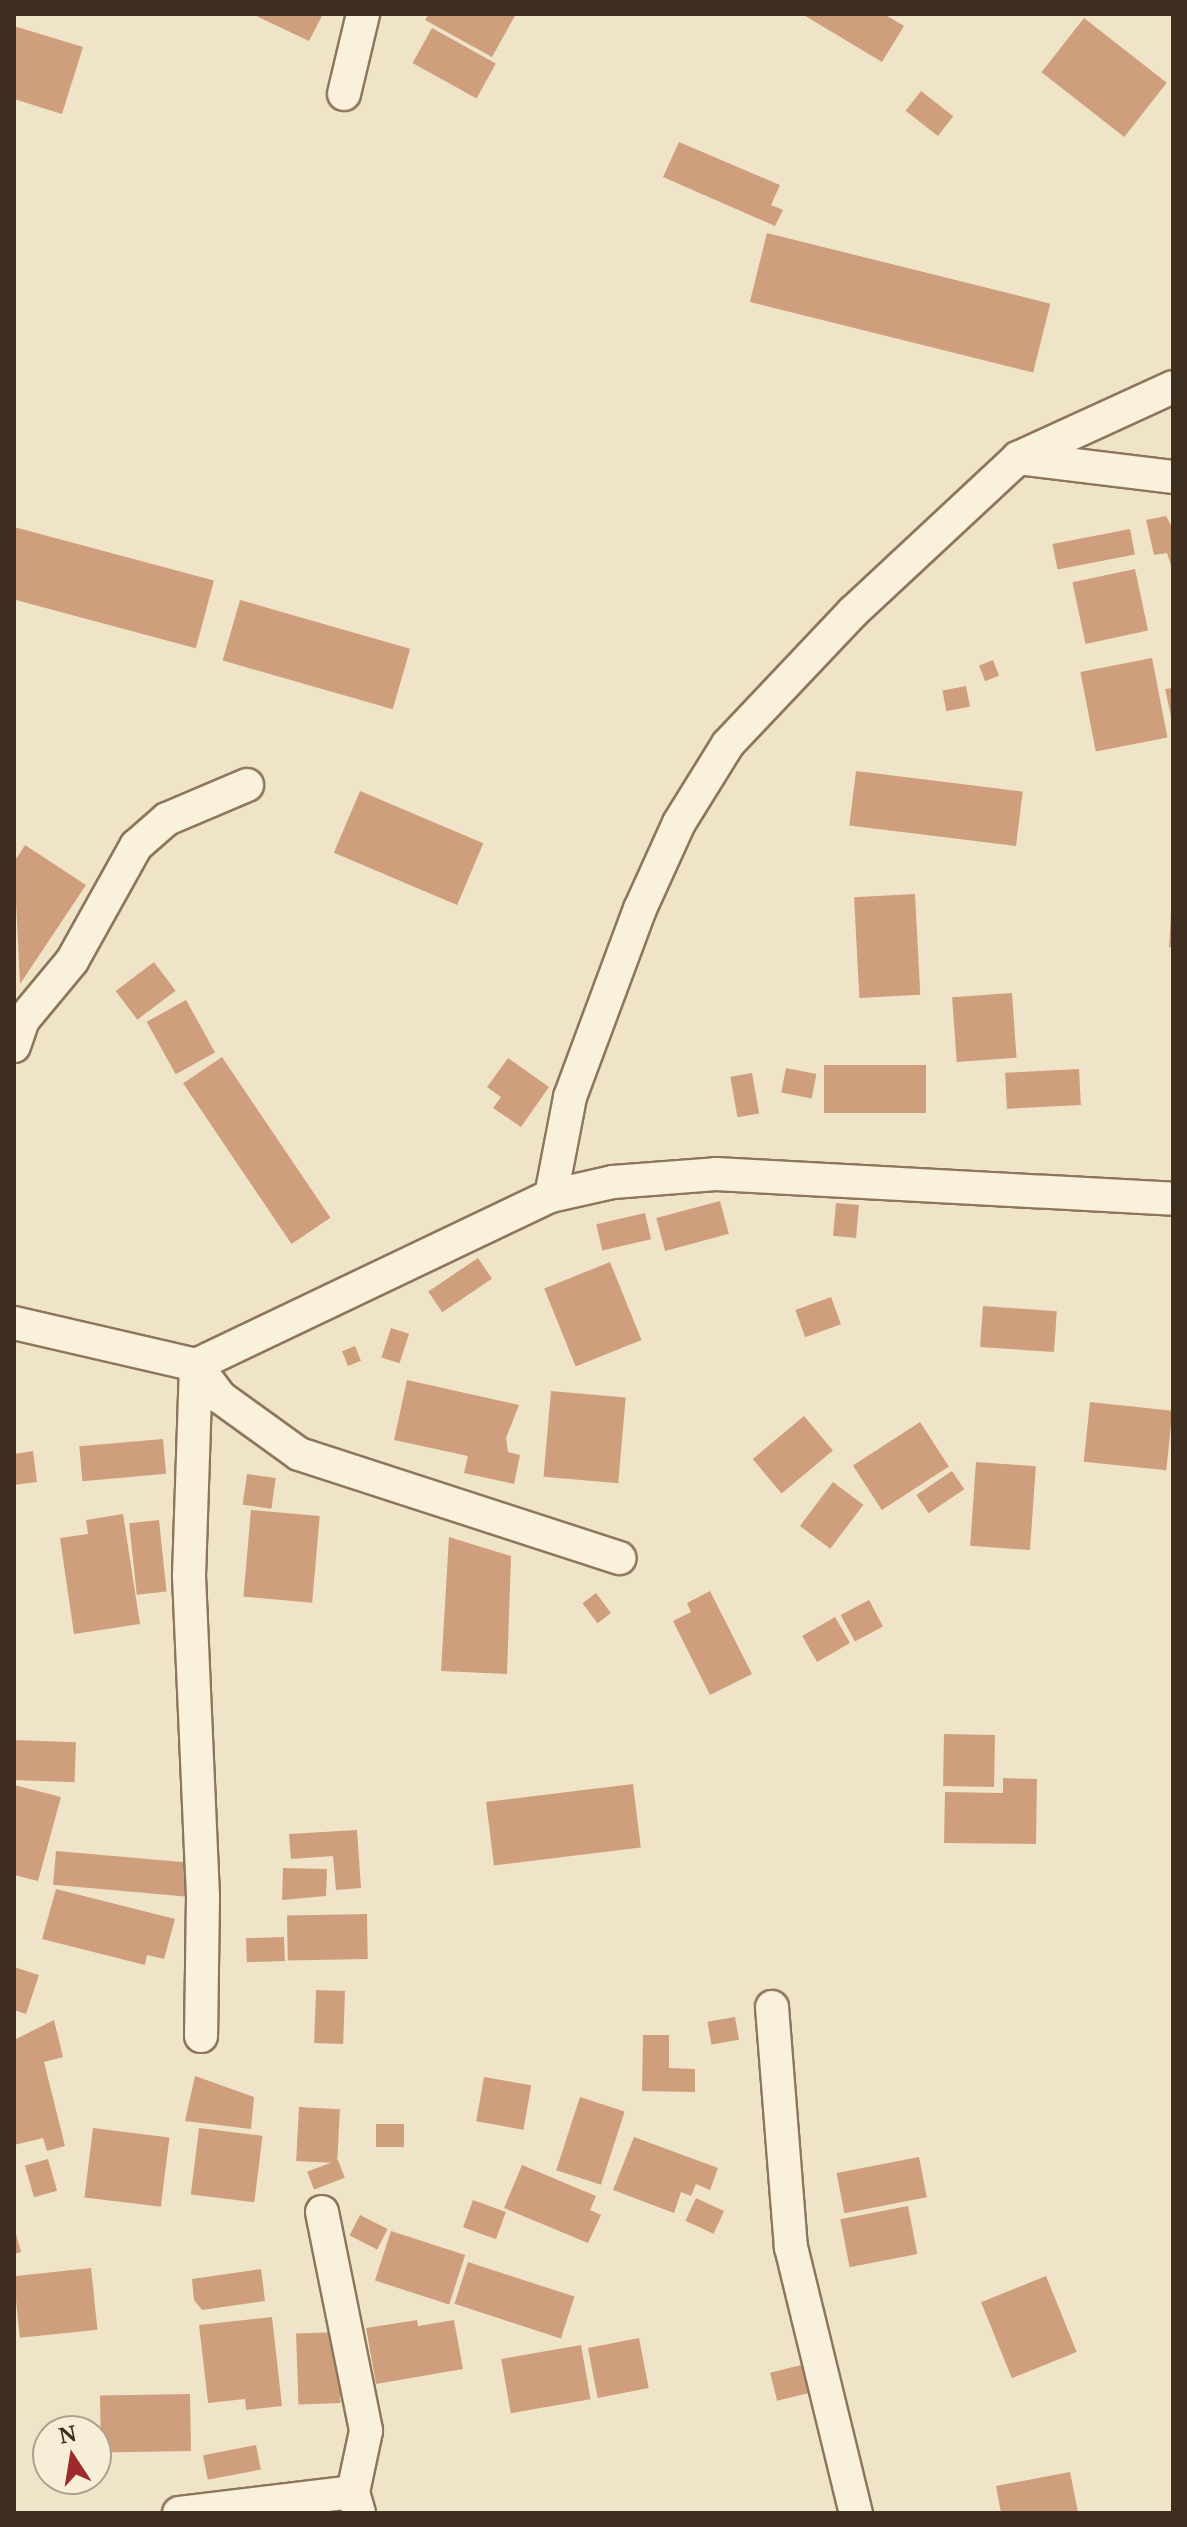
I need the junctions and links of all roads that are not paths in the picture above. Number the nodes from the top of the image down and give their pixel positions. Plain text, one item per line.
1 (363, 14) edge
2 (344, 94) dead end
3 (1173, 387) edge
4 (1018, 458) junction
5 (1173, 477) edge
6 (247, 785) dead end
7 (14, 1046) edge
8 (551, 1196) junction
9 (1173, 1199) edge
10 (14, 1323) edge
11 (196, 1365) junction
12 (620, 1558) dead end
13 (772, 2007) dead end
14 (201, 2036) dead end
15 (322, 2212) dead end
16 (356, 2503) edge
17 (179, 2513) edge
18 (856, 2513) edge

1 - 2 street
3 - 4 street
4 - 5 street
4 - 8 street
6 - 7 street
8 - 9 street
8 - 11 street
10 - 11 street
11 - 12 street
11 - 14 street
13 - 18 street
15 - 16 street
16 - 17 street

